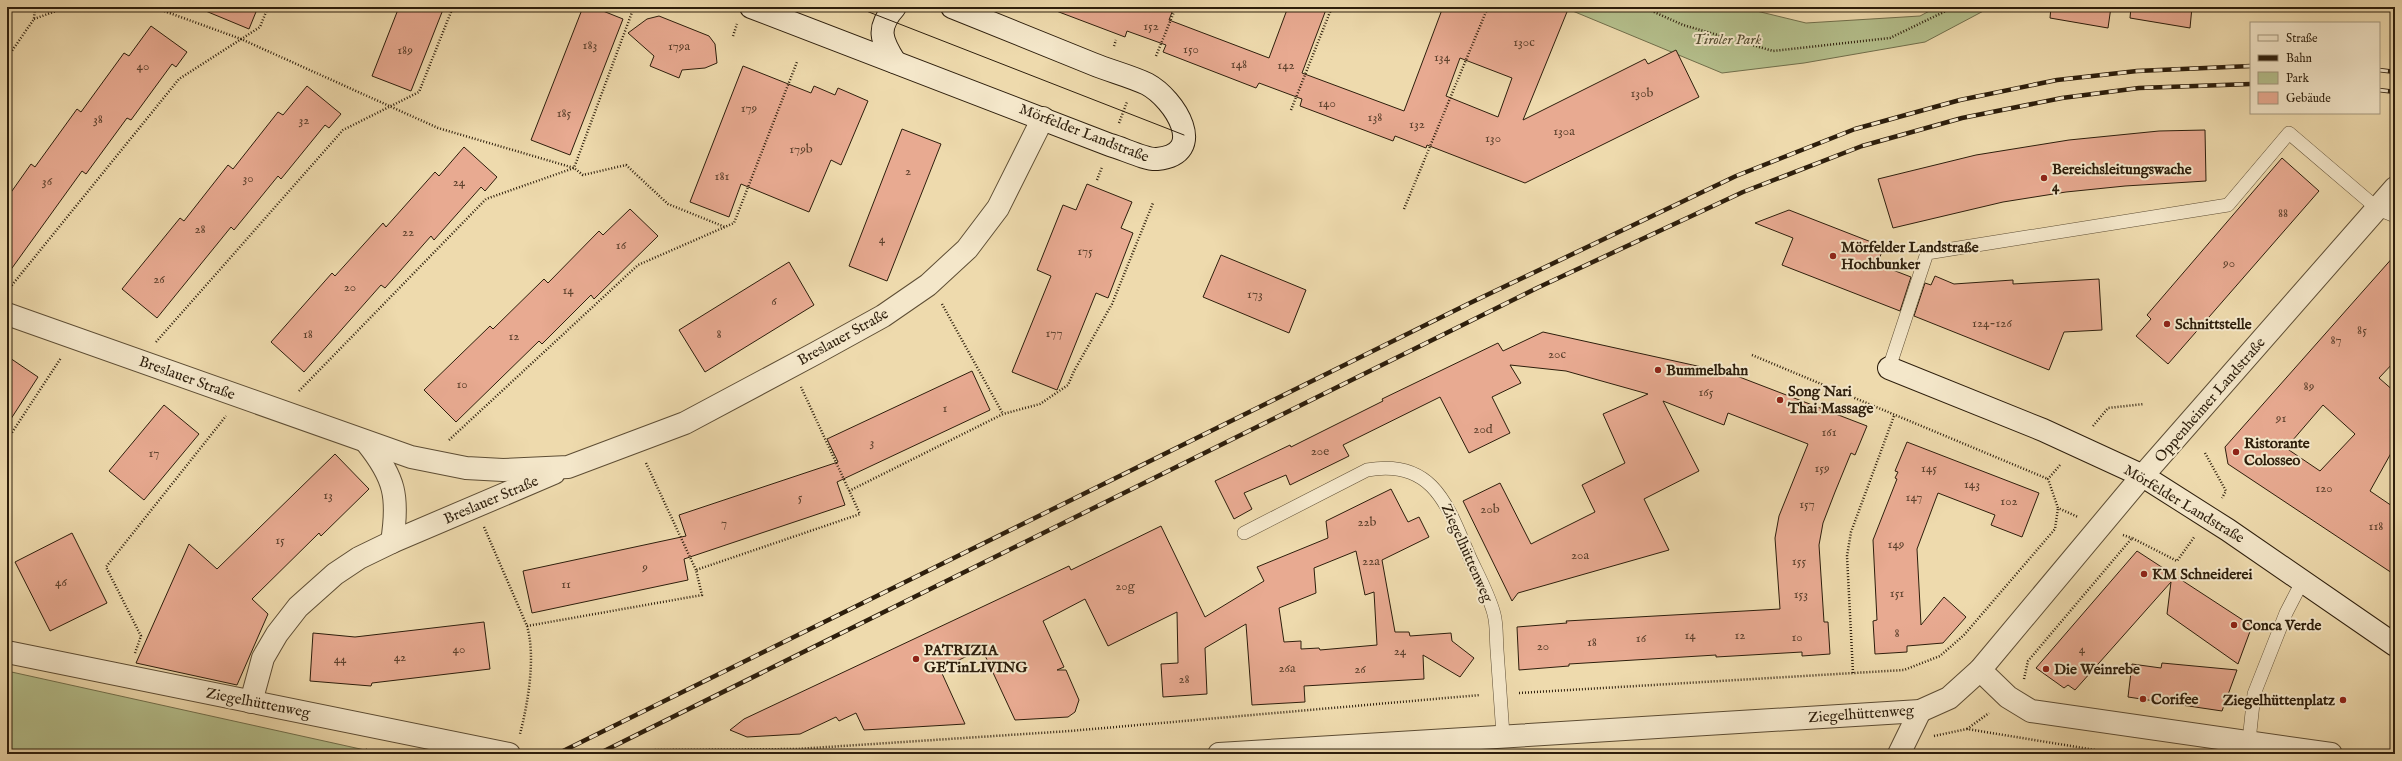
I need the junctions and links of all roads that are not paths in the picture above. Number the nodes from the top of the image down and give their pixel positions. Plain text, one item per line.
1 (751, 7) edge
2 (895, 7) edge
3 (952, 7) edge
4 (895, 62) junction
5 (1043, 118) junction
6 (2395, 188) edge
7 (2387, 212) edge
8 (7, 314) edge
9 (1889, 368) joint
10 (367, 443) junction
11 (568, 467) junction
12 (2143, 476) junction
13 (1244, 532) dead end
14 (392, 542) junction
15 (2303, 580) junction
16 (2395, 644) edge
17 (7, 652) edge
18 (1980, 670) junction
19 (251, 702) junction
20 (1920, 711) junction
21 (1503, 735) junction
22 (2249, 741) junction
23 (1405, 748) edge
24 (1902, 748) edge
25 (509, 754) edge
26 (1219, 754) edge
27 (2331, 754) edge

1 - 4 street, Mörfelder Landstraße
2 - 4 street
3 - 5 street, Mörfelder Landstraße
4 - 5 street, Mörfelder Landstraße
5 - 11 street, Breslauer Straße
6 - 7 street, Oppenheimer Landstraße
7 - 9 lane
7 - 12 street, Oppenheimer Landstraße
8 - 10 street, Breslauer Straße
9 - 12 street, Mörfelder Landstraße
10 - 11 street, Breslauer Straße
10 - 14 street
11 - 14 street, Breslauer Straße
12 - 15 street, Mörfelder Landstraße
12 - 18 street, Oppenheimer Landstraße
13 - 21 lane, Ziegelhüttenweg
14 - 19 street, Breslauer Straße
15 - 16 street, Mörfelder Landstraße
15 - 22 lane
17 - 19 street, Ziegelhüttenweg
18 - 20 street, Ziegelhüttenweg
18 - 22 street
19 - 25 street, Ziegelhüttenweg
20 - 21 street, Ziegelhüttenweg
20 - 24 street
21 - 23 street, Ziegelhüttenweg
22 - 27 street
23 - 26 street, Ziegelhüttenweg

